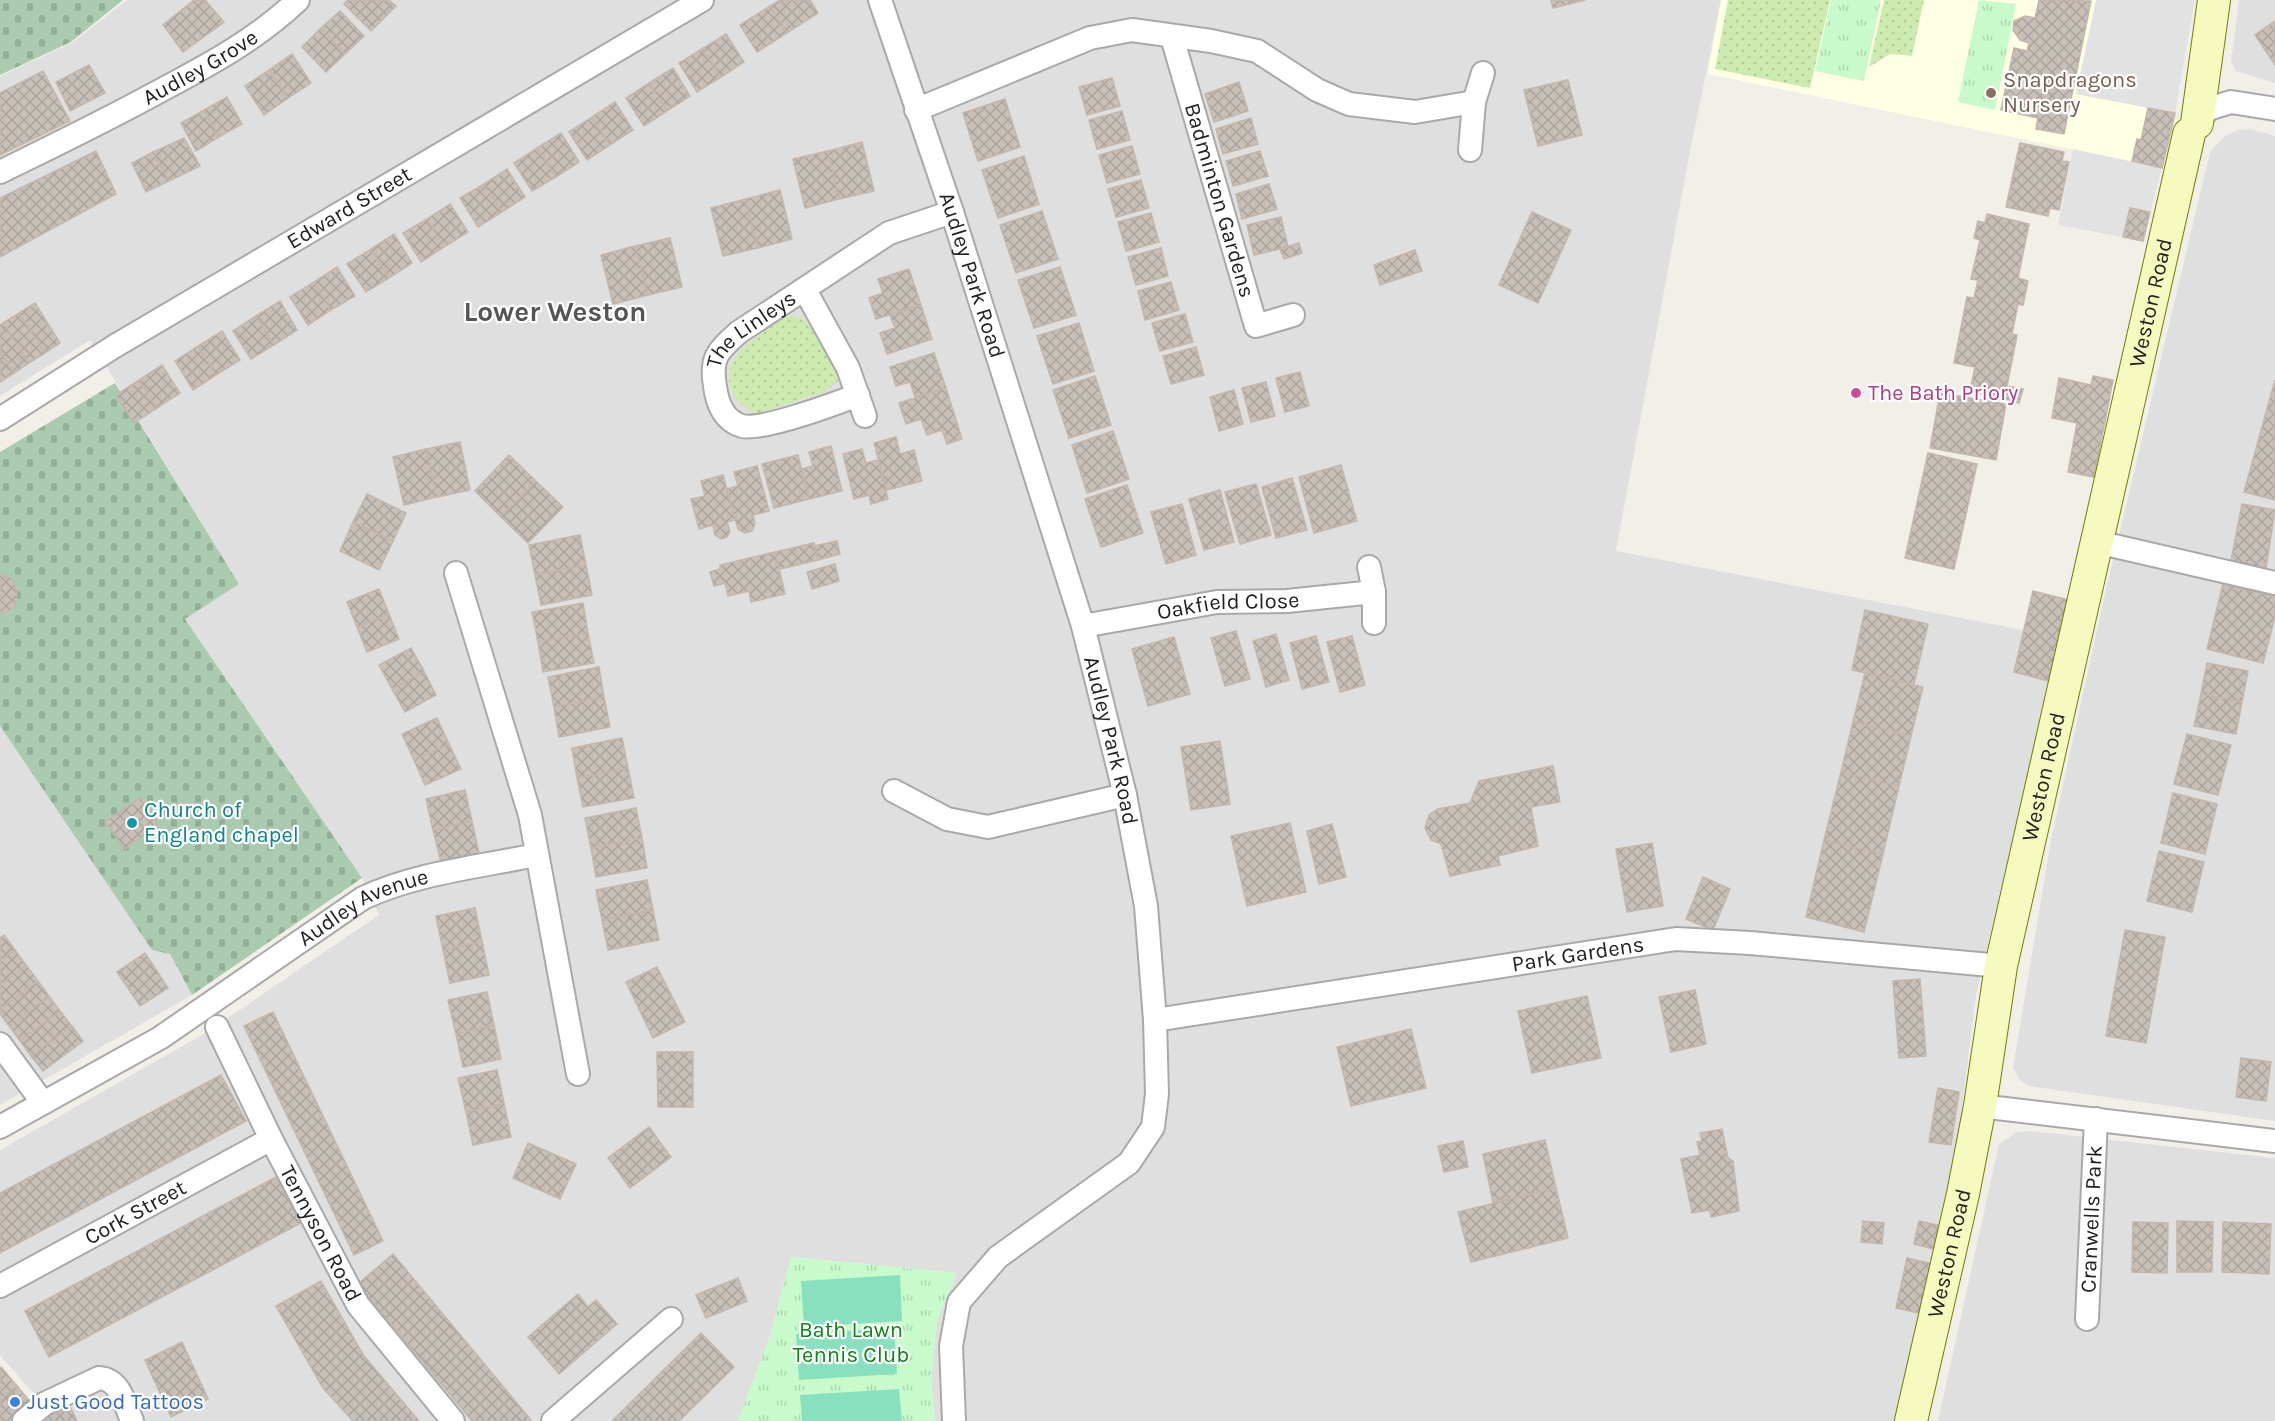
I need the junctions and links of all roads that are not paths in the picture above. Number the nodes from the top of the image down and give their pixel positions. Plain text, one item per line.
1 (298, 0) edge
2 (702, 0) edge
3 (880, 0) edge
4 (2214, 0) edge
5 (1172, 37) junction
6 (1483, 73) dead end
7 (1474, 102) junction
8 (2275, 109) edge
9 (916, 110) junction
10 (2193, 129) junction
11 (1470, 150) dead end
12 (0, 172) edge
13 (952, 212) junction
14 (805, 290) junction
15 (1293, 315) dead end
16 (858, 394) junction
17 (865, 416) dead end
18 (0, 419) edge
19 (2097, 542) junction
20 (1369, 567) dead end
21 (456, 573) dead end
22 (2275, 583) edge
23 (1374, 592) junction
24 (1374, 623) dead end
25 (1083, 626) junction
26 (894, 791) dead end
27 (1125, 795) junction
28 (536, 855) junction
29 (2001, 966) junction
30 (1155, 1020) junction
31 (217, 1027) dead end
32 (0, 1044) edge
33 (578, 1074) dead end
34 (43, 1103) junction
35 (1980, 1106) junction
36 (2096, 1119) junction
37 (0, 1127) edge
38 (271, 1139) junction
39 (2275, 1141) edge
40 (0, 1286) edge
41 (671, 1318) dead end
42 (2087, 1319) dead end
43 (452, 1420) edge
44 (24, 1421) edge
45 (132, 1421) edge
46 (553, 1421) edge
47 (954, 1421) edge
48 (1911, 1421) edge

1 - 12 street, Audley Grove
2 - 18 street, Edward Street
3 - 9 street, Audley Park Road
4 - 10 street, Weston Road
5 - 7 street
5 - 9 street
5 - 15 street, Badminton Gardens
6 - 7 street
7 - 11 street
8 - 10 street
9 - 13 street, Audley Park Road
10 - 19 street, Weston Road
13 - 14 street, The Linleys
13 - 25 street, Audley Park Road
14 - 16 street, The Linleys
14 - 16 street, The Linleys
16 - 17 street, The Linleys
19 - 22 street
19 - 29 street, Weston Road
20 - 23 street
21 - 28 street
23 - 24 street
23 - 25 street, Oakfield Close
25 - 27 street, Audley Park Road
26 - 27 street
27 - 30 street, Audley Park Road
28 - 33 street
28 - 34 street, Audley Avenue
29 - 30 street, Park Gardens
29 - 35 street, Weston Road
30 - 47 street, Audley Park Road
31 - 38 street, Tennyson Road
32 - 34 street
34 - 37 street, Audley Avenue
35 - 36 street, Cranwells Park
35 - 48 street, Weston Road
36 - 39 street, Cranwells Park
36 - 42 street, Cranwells Park
38 - 40 street, Cork Street
38 - 43 street, Tennyson Road
41 - 46 street
44 - 45 street

